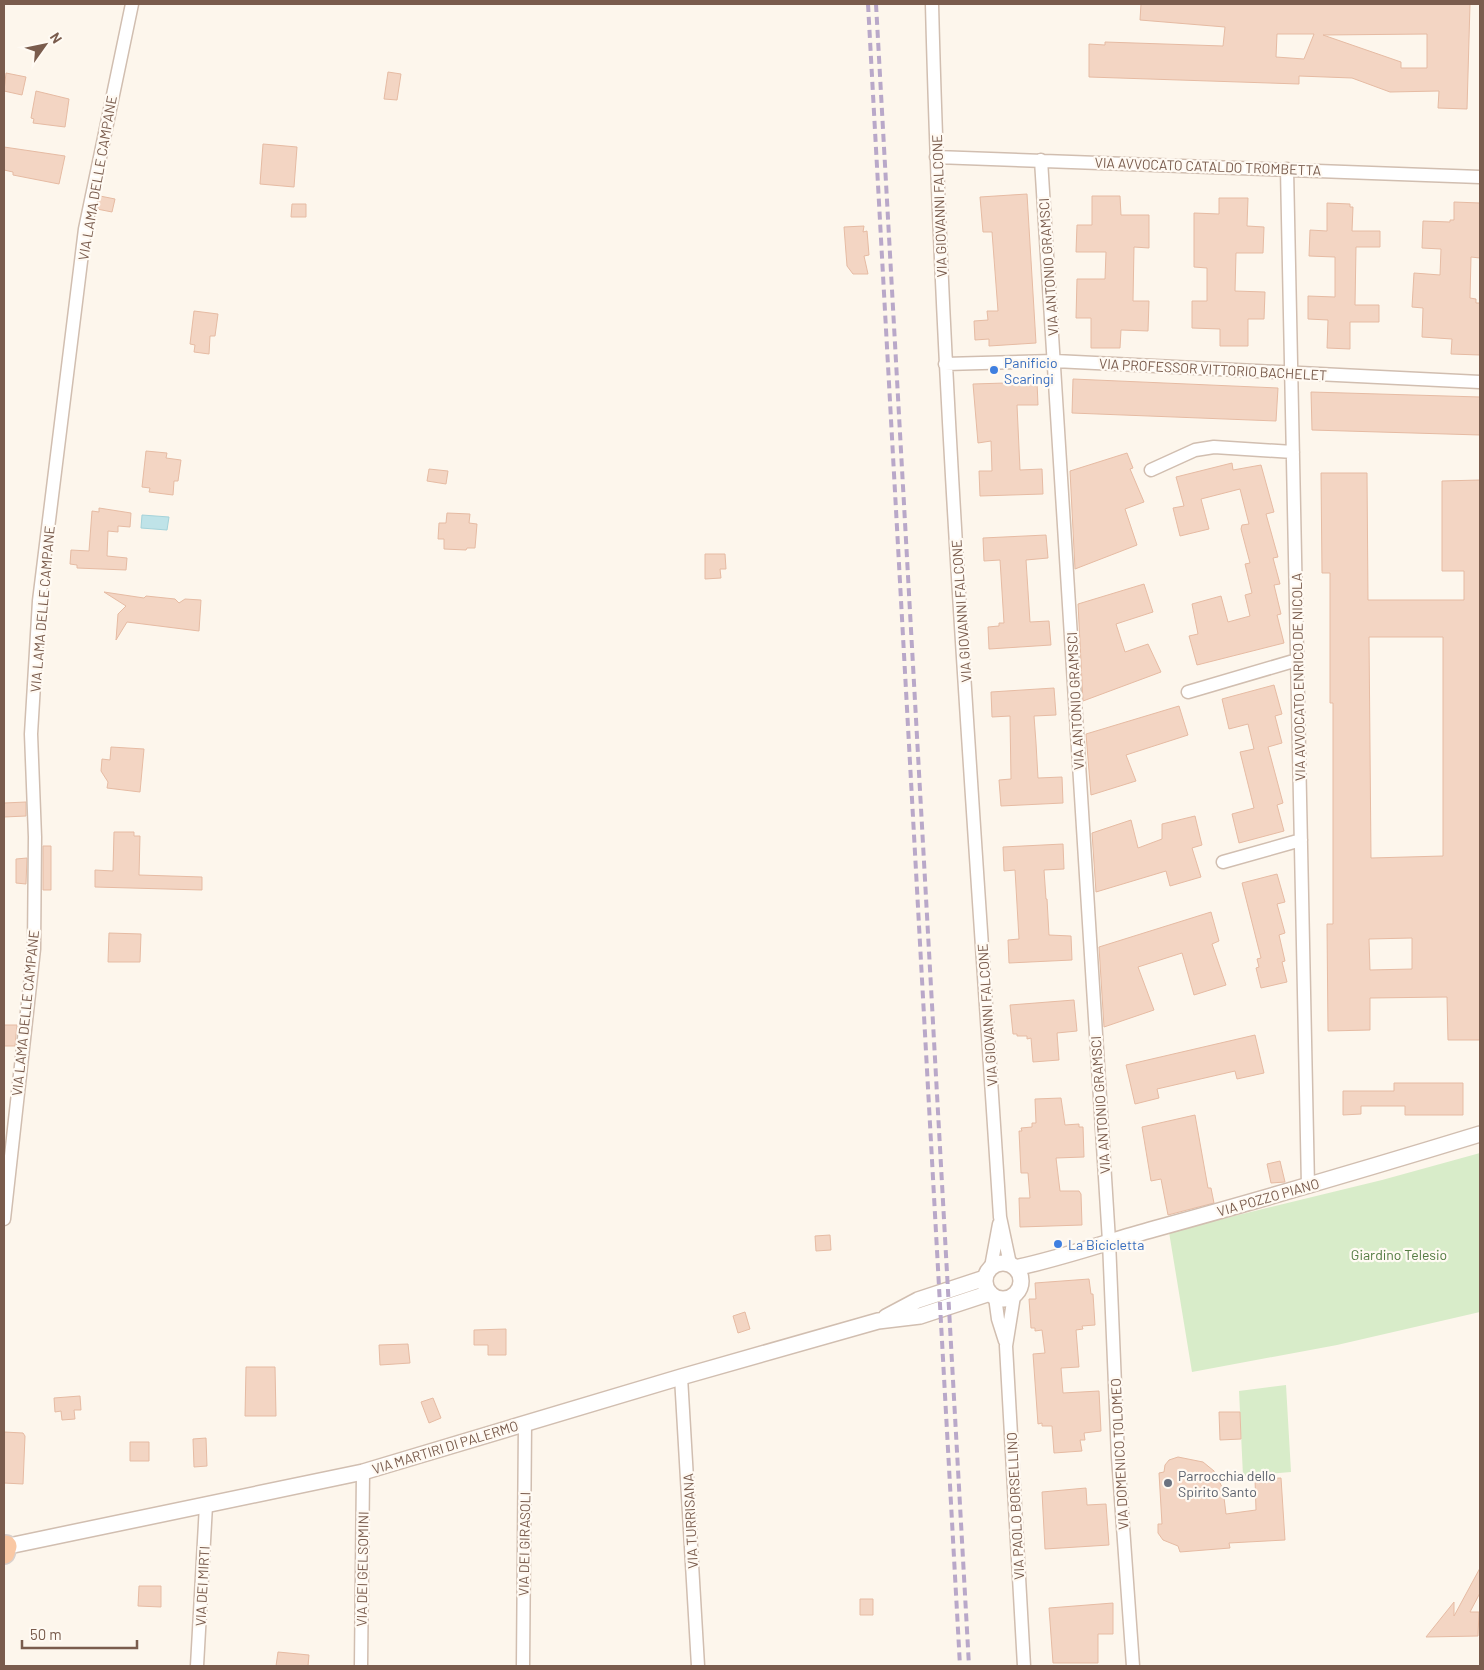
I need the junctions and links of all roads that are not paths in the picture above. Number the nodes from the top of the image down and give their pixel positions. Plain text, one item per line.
1 (132, 4) edge
2 (932, 4) edge
3 (936, 157) junction
4 (1041, 160) junction
5 (1287, 169) junction
6 (1480, 177) edge
7 (1055, 361) junction
8 (945, 364) junction
9 (1292, 373) junction
10 (1480, 382) edge
11 (1293, 452) junction
12 (1151, 470) dead end
13 (1297, 660) junction
14 (1188, 692) dead end
15 (1301, 840) junction
16 (1222, 862) dead end
17 (1480, 1134) edge
18 (1308, 1186) junction
19 (1000, 1217) junction
20 (4, 1219) edge
21 (1109, 1242) junction
22 (1016, 1271) junction
23 (988, 1272) junction
24 (992, 1295) junction
25 (1014, 1296) junction
26 (878, 1321) junction
27 (1006, 1346) junction
28 (681, 1377) junction
29 (525, 1423) junction
30 (363, 1472) junction
31 (206, 1505) junction
32 (4, 1549) edge
33 (197, 1666) edge
34 (361, 1666) edge
35 (523, 1666) edge
36 (698, 1666) edge
37 (1024, 1666) edge
38 (1133, 1666) edge

1 - 20 street, VIA LAMA DELLE CAMPANE
2 - 3 street, VIA GIOVANNI FALCONE
3 - 4 street, VIA AVVOCATO CATALDO TROMBETTA
3 - 8 street, VIA GIOVANNI FALCONE
4 - 5 street, VIA AVVOCATO CATALDO TROMBETTA
4 - 7 street, VIA ANTONIO GRAMSCI
5 - 6 street, VIA AVVOCATO CATALDO TROMBETTA
5 - 9 street, VIA AVVOCATO ENRICO DE NICOLA
7 - 8 street, VIA PROFESSOR VITTORIO BACHELET
7 - 9 street, VIA PROFESSOR VITTORIO BACHELET
7 - 21 street, VIA ANTONIO GRAMSCI
8 - 19 street, VIA GIOVANNI FALCONE
9 - 10 street, VIA PROFESSOR VITTORIO BACHELET
9 - 11 street, VIA AVVOCATO ENRICO DE NICOLA
11 - 12 street
11 - 13 street, VIA AVVOCATO ENRICO DE NICOLA
13 - 14 street
13 - 15 street, VIA AVVOCATO ENRICO DE NICOLA
15 - 16 street
15 - 18 street, VIA AVVOCATO ENRICO DE NICOLA
17 - 18 street, VIA POZZO PIANO
18 - 21 street, VIA POZZO PIANO
19 - 22 street, VIA GIOVANNI FALCONE
19 - 23 street, VIA GIOVANNI FALCONE
21 - 22 street, VIA POZZO PIANO
21 - 38 street, VIA DOMENICO TOLOMEO
22 - 23 street, VIA POZZO PIANO
22 - 25 street
23 - 24 street
23 - 26 street, VIA POZZO PIANO
24 - 25 street
24 - 26 street
24 - 27 street, VIA PAOLO BORSELLINO
25 - 27 street, VIA PAOLO BORSELLINO
26 - 28 street, VIA MARTIRI DI PALERMO
27 - 37 street, VIA PAOLO BORSELLINO
28 - 29 street, VIA MARTIRI DI PALERMO
28 - 36 street, VIA TURRISANA
29 - 30 street, VIA MARTIRI DI PALERMO
29 - 35 street, VIA DEI GIRASOLI
30 - 31 street, VIA MARTIRI DI PALERMO
30 - 34 street, VIA DEI GELSOMINI
31 - 32 street, VIA MARTIRI DI PALERMO
31 - 33 street, VIA DEI MIRTI

